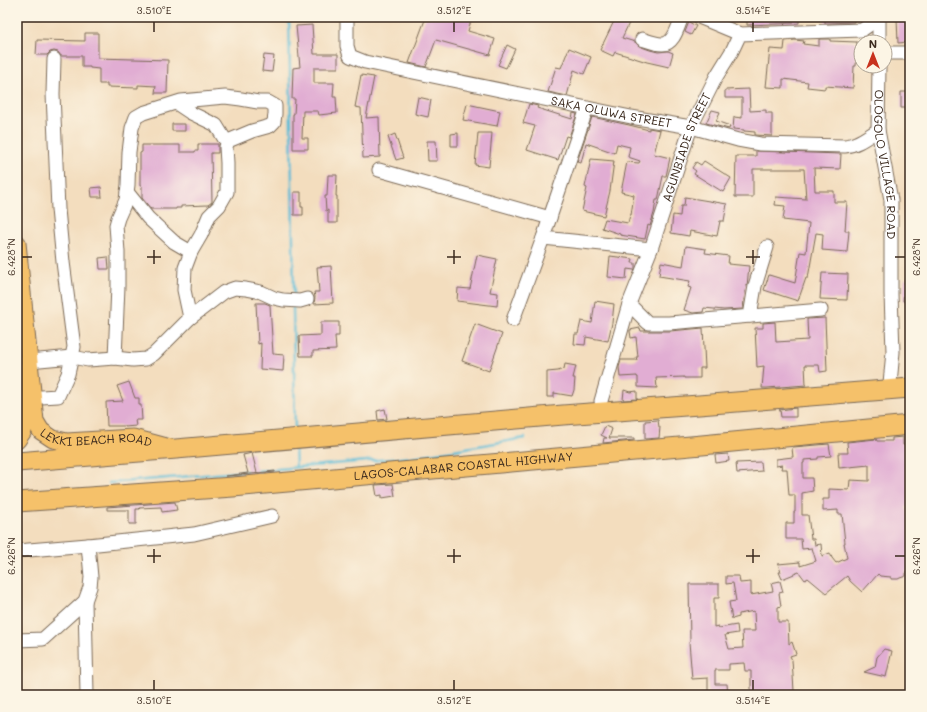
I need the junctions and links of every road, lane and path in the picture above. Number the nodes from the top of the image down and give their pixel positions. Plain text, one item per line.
1 (347, 17) edge
2 (682, 17) edge
3 (699, 17) edge
4 (879, 17) edge
5 (740, 34) junction
6 (879, 34) edge
7 (642, 39) dead end
8 (893, 53) edge
9 (910, 53) edge
10 (54, 59) dead end
11 (879, 74) edge
12 (176, 103) junction
13 (587, 108) junction
14 (691, 127) junction
15 (878, 130) junction
16 (228, 141) junction
17 (379, 170) dead end
18 (127, 192) junction
19 (550, 218) junction
20 (543, 238) junction
21 (17, 243) edge
22 (768, 248) dead end
23 (651, 249) junction
24 (191, 252) junction
25 (307, 299) dead end
26 (629, 304) junction
27 (821, 310) dead end
28 (750, 316) junction
29 (190, 318) junction
30 (513, 320) dead end
31 (72, 357) junction
32 (115, 358) junction
33 (23, 366) edge
34 (890, 383) dead end
35 (910, 388) edge
36 (23, 398) edge
37 (600, 401) dead end
38 (910, 425) edge
39 (17, 440) edge
40 (176, 449) junction
41 (17, 462) edge
42 (17, 502) edge
43 (272, 516) dead end
44 (88, 545) junction
45 (17, 551) edge
46 (85, 601) junction
47 (17, 640) edge
48 (87, 695) edge

1 - 13 street, SAKA OLUWA STREET
2 - 7 street
3 - 5 street
4 - 5 street
4 - 6 street
5 - 14 street, AGUNBIADE STREET
8 - 9 street
10 - 31 street
11 - 15 street, OLOGOLO VILLAGE ROAD
12 - 16 street
12 - 16 street
12 - 18 street
13 - 14 street, SAKA OLUWA STREET
13 - 19 street
14 - 15 street, SAKA OLUWA STREET
14 - 23 street, AGUNBIADE STREET
15 - 34 street, OLOGOLO VILLAGE ROAD
16 - 24 street
17 - 19 street
18 - 24 street
18 - 32 street
19 - 20 street
20 - 23 street
20 - 30 street
21 - 33 main road, LEKKI BEACH ROAD
22 - 28 street
23 - 26 street, AGUNBIADE STREET
24 - 29 street
25 - 29 street
26 - 28 street
26 - 37 street, AGUNBIADE STREET
27 - 28 street
29 - 32 street
31 - 32 street
31 - 33 street
31 - 36 street
33 - 36 main road, LEKKI BEACH ROAD
35 - 40 highway
36 - 39 main road, LEKKI BEACH ROAD
36 - 40 main road, LEKKI BEACH ROAD
38 - 42 highway, LAGOS-CALABAR COASTAL HIGHWAY
40 - 41 highway
43 - 44 street
44 - 45 street
44 - 46 street
46 - 47 street
46 - 48 street

